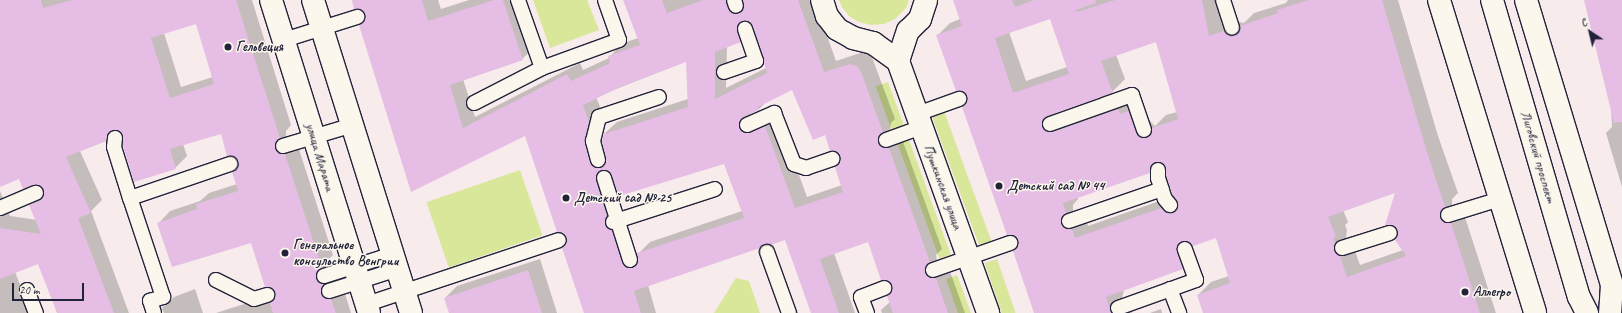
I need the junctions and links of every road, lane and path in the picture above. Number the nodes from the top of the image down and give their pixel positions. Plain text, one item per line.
1 (271, 0) edge
2 (313, 0) edge
3 (518, 0) edge
4 (605, 0) edge
5 (822, 0) edge
6 (926, 0) edge
7 (1223, 0) edge
8 (1439, 0) edge
9 (1492, 0) edge
10 (1526, 0) edge
11 (356, 17) dead end
12 (322, 28) junction
13 (1232, 28) dead end
14 (745, 29) dead end
15 (908, 31) junction
16 (284, 40) junction
17 (873, 43) junction
18 (898, 61) junction
19 (542, 68) junction
20 (724, 72) dead end
21 (659, 98) dead end
22 (959, 99) dead end
23 (474, 103) dead end
24 (919, 120) junction
25 (1050, 124) dead end
26 (352, 125) junction
27 (747, 125) dead end
28 (1144, 130) dead end
29 (313, 136) junction
30 (115, 138) dead end
31 (886, 140) dead end
32 (283, 146) dead end
33 (832, 159) dead end
34 (598, 160) dead end
35 (230, 164) dead end
36 (1158, 170) dead end
37 (604, 178) dead end
38 (715, 189) dead end
39 (1162, 189) junction
40 (36, 193) dead end
41 (130, 198) junction
42 (1500, 199) junction
43 (1170, 205) dead end
44 (0, 208) edge
45 (1448, 215) dead end
46 (615, 221) junction
47 (1069, 221) dead end
48 (1390, 233) dead end
49 (559, 240) dead end
50 (1010, 243) dead end
51 (1342, 248) dead end
52 (1185, 249) dead end
53 (768, 252) dead end
54 (968, 258) junction
55 (630, 260) dead end
56 (395, 262) junction
57 (933, 270) dead end
58 (357, 274) junction
59 (324, 276) dead end
60 (216, 280) dead end
61 (884, 288) dead end
62 (1170, 289) junction
63 (27, 290) dead end
64 (329, 291) dead end
65 (405, 292) junction
66 (267, 295) dead end
67 (1118, 308) dead end
68 (368, 309) edge
69 (36, 313) edge
70 (154, 313) edge
71 (411, 313) edge
72 (789, 313) edge
73 (867, 313) edge
74 (988, 313) edge
75 (1179, 313) edge
76 (1535, 313) edge
77 (1587, 313) edge
78 (1610, 313) edge

1 - 16 street, улица Марата
2 - 12 street
3 - 19 lane
4 - 19 lane
5 - 17 street
6 - 15 street
7 - 13 lane
8 - 42 street
9 - 77 street, Лиговский проспект
10 - 78 street
11 - 12 lane
12 - 16 lane
12 - 26 street
14 - 20 lane
15 - 17 street
15 - 18 street
16 - 29 street, улица Марата
17 - 18 street
18 - 24 street, Пушкинская улица
19 - 23 lane
21 - 34 lane
22 - 24 lane
24 - 31 lane
24 - 54 street, Пушкинская улица
25 - 28 lane
26 - 29 lane
26 - 56 street
27 - 33 lane
29 - 32 lane
29 - 58 street, улица Марата
30 - 41 lane
35 - 41 lane
36 - 39 lane
37 - 46 lane
38 - 46 lane
39 - 43 lane
39 - 47 lane
40 - 44 lane
41 - 70 lane
42 - 45 lane
42 - 76 street
46 - 55 lane
48 - 51 lane
49 - 65 lane
50 - 54 lane
52 - 62 lane
53 - 72 lane
54 - 57 lane
54 - 74 street, Пушкинская улица
56 - 58 lane
56 - 65 street
58 - 59 lane
58 - 64 lane
58 - 68 street, улица Марата
60 - 66 lane
61 - 73 lane
62 - 67 lane
62 - 75 lane
63 - 69 lane
65 - 68 lane
65 - 71 street

